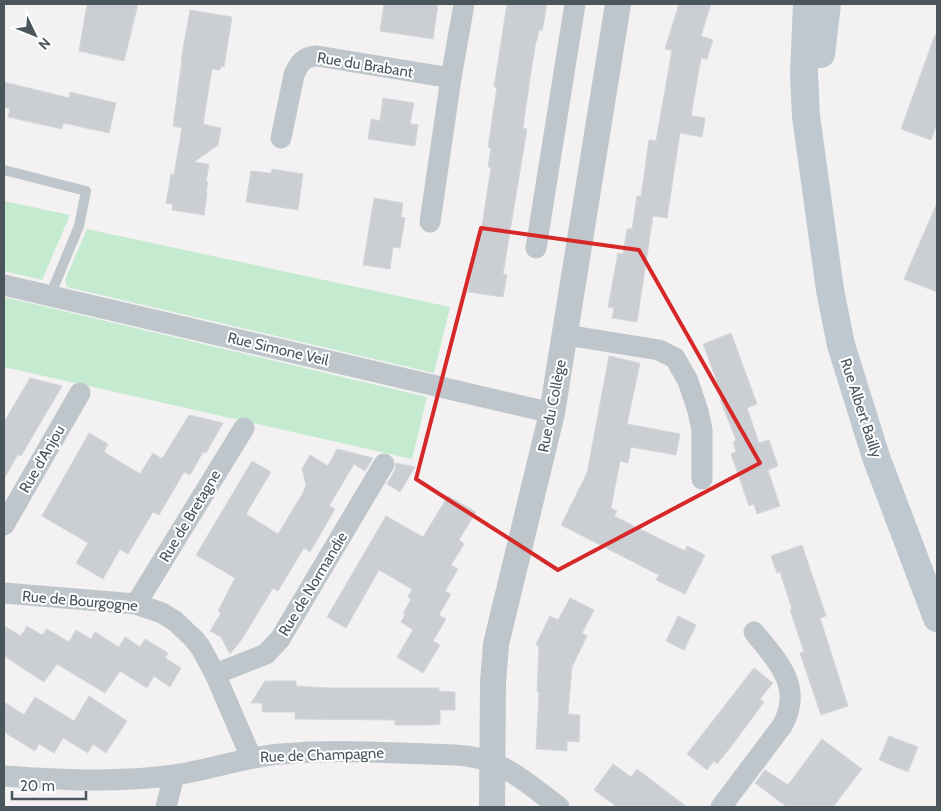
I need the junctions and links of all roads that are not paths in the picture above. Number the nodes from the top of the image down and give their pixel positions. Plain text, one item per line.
1 (464, 4) edge
2 (575, 4) edge
3 (618, 4) edge
4 (807, 4) edge
5 (827, 4) edge
6 (451, 78) junction
7 (282, 138) dead end
8 (4, 170) edge
9 (816, 190) junction
10 (430, 222) dead end
11 (536, 248) dead end
12 (4, 285) edge
13 (50, 296) junction
14 (566, 335) junction
15 (80, 393) dead end
16 (552, 413) junction
17 (244, 428) dead end
18 (384, 464) dead end
19 (702, 479) dead end
20 (4, 525) edge
21 (4, 593) edge
22 (136, 604) junction
23 (937, 618) edge
24 (754, 632) dead end
25 (215, 674) junction
26 (251, 757) junction
27 (492, 761) junction
28 (174, 775) junction
29 (4, 776) edge
30 (166, 807) edge
31 (492, 807) edge
32 (559, 807) edge
33 (721, 807) edge

1 - 6 street
2 - 11 street
3 - 14 street, Rue du Collège
4 - 9 main road, Rue Albert Bailly
5 - 9 main road, Rue Albert Bailly
6 - 7 street, Rue du Brabant
6 - 10 street
8 - 13 lane
9 - 23 main road, Rue Albert Bailly
12 - 13 street, Rue Simone Veil
13 - 16 street, Rue Simone Veil
14 - 16 street, Rue du Collège
14 - 19 street
15 - 20 street, Rue d'Anjou
16 - 27 street, Rue du Collège
17 - 22 street, Rue de Bretagne
18 - 25 street, Rue de Normandie
21 - 22 street, Rue de Bourgogne
22 - 25 street, Rue de Bourgogne
24 - 33 street
25 - 26 street, Rue de Bourgogne
26 - 27 street, Rue de Champagne
26 - 28 street, Rue de Champagne
27 - 31 street, Rue du Collège
27 - 32 street, Rue de Champagne
28 - 29 street, Rue de Champagne
28 - 30 street

